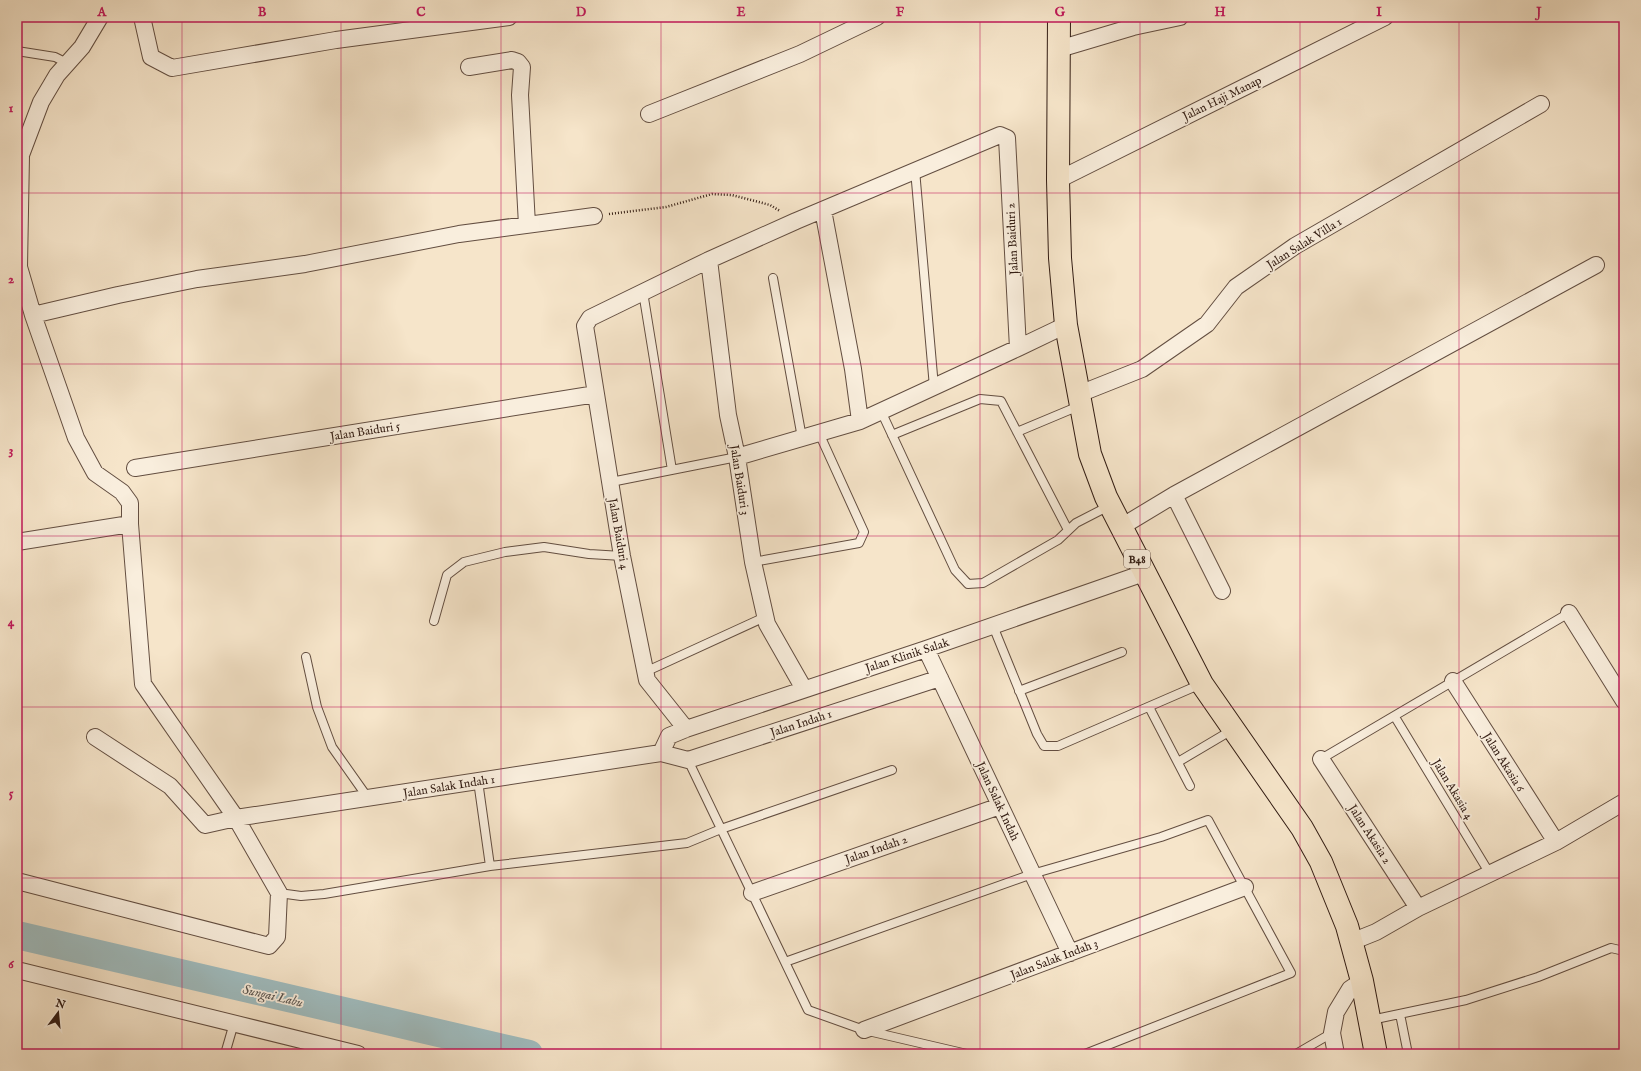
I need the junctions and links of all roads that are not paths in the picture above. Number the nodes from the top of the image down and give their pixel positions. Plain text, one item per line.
1 (100, 17) edge
2 (142, 17) edge
3 (509, 17) edge
4 (877, 17) edge
5 (1059, 17) edge
6 (1180, 17) edge
7 (1385, 17) edge
8 (1058, 49) junction
9 (17, 51) edge
10 (67, 63) junction
11 (469, 67) dead end
12 (1541, 104) dead end
13 (649, 114) dead end
14 (915, 170) junction
15 (1058, 180) junction
16 (823, 210) junction
17 (594, 216) road end
18 (527, 225) junction
19 (710, 260) junction
20 (1596, 264) dead end
21 (773, 278) dead end
22 (643, 292) junction
23 (33, 316) junction
24 (1066, 325) junction
25 (1018, 348) junction
26 (934, 387) junction
27 (596, 394) junction
28 (1080, 400) junction
29 (881, 411) junction
30 (860, 421) junction
31 (1017, 432) junction
32 (820, 433) junction
33 (892, 434) junction
34 (802, 438) junction
35 (737, 457) junction
36 (135, 468) dead end
37 (672, 470) junction
38 (611, 482) junction
39 (1174, 495) junction
40 (1110, 506) junction
41 (130, 524) junction
42 (1120, 527) junction
43 (1068, 530) junction
44 (17, 542) edge
45 (622, 556) junction
46 (752, 562) junction
47 (1144, 573) junction
48 (1222, 591) dead end
49 (1569, 613) joint
50 (765, 617) junction
51 (434, 622) dead end
52 (993, 626) junction
53 (926, 649) junction
54 (1122, 652) dead end
55 (306, 656) dead end
56 (645, 672) junction
57 (940, 678) junction
58 (1453, 681) junction
59 (1202, 684) junction
60 (804, 689) junction
61 (1019, 691) junction
62 (1624, 701) edge
63 (1149, 707) junction
64 (1395, 717) junction
65 (686, 729) junction
66 (1232, 730) junction
67 (95, 737) dead end
68 (661, 753) junction
69 (688, 760) junction
70 (1321, 760) joint
71 (1178, 762) junction
72 (892, 770) dead end
73 (478, 781) junction
74 (1190, 786) dead end
75 (368, 798) junction
76 (1624, 802) edge
77 (1000, 806) junction
78 (236, 818) junction
79 (721, 829) junction
80 (1556, 842) junction
81 (490, 866) junction
82 (1032, 874) junction
83 (1490, 874) junction
84 (17, 881) edge
85 (1245, 887) junction
86 (279, 893) junction
87 (752, 893) junction
88 (1418, 908) junction
89 (1351, 942) junction
90 (1624, 950) edge
91 (1070, 953) junction
92 (785, 962) junction
93 (17, 970) edge
94 (1362, 981) junction
95 (1400, 1014) junction
96 (1371, 1020) junction
97 (234, 1023) junction
98 (864, 1030) junction
99 (1332, 1033) junction
100 (225, 1054) edge
101 (358, 1054) edge
102 (967, 1054) edge
103 (1085, 1054) edge
104 (1296, 1054) edge
105 (1336, 1054) edge
106 (1376, 1054) edge
107 (1408, 1054) edge

1 - 10 street
2 - 3 street
4 - 13 street
5 - 8 main road, B48
6 - 8 street
7 - 15 street, Jalan Haji Manap
8 - 15 main road, B48
9 - 10 lane
10 - 23 street
11 - 18 street
12 - 28 street, Jalan Salak Villa 1
14 - 16 street
14 - 25 street, Jalan Baiduri 2
14 - 26 lane
15 - 24 main road, B48
16 - 19 street
16 - 30 street
17 - 18 street
18 - 23 street
19 - 22 street
19 - 35 street, Jalan Baiduri 3
20 - 39 street
21 - 34 lane
22 - 27 street, Jalan Baiduri 4
22 - 37 lane
23 - 41 street
24 - 25 street
24 - 28 main road, B48
25 - 26 street
26 - 29 street
27 - 36 street, Jalan Baiduri 5
27 - 38 street, Jalan Baiduri 4
28 - 31 lane
28 - 40 main road, B48
29 - 30 street
29 - 33 lane
30 - 32 street
31 - 33 lane
31 - 43 lane
32 - 34 street
32 - 46 lane
33 - 43 lane
34 - 35 street
35 - 37 lane
35 - 46 street, Jalan Baiduri 3
37 - 38 lane
38 - 45 street, Jalan Baiduri 4
39 - 42 street
39 - 48 street
40 - 42 main road, B48
40 - 43 lane
41 - 44 street
41 - 78 street
42 - 47 main road, B48
45 - 51 lane
45 - 56 street, Jalan Baiduri 4
46 - 50 street, Jalan Baiduri 3
47 - 52 street, Jalan Klinik Salak
47 - 59 main road, B48
49 - 58 lane
49 - 62 street
50 - 56 lane
50 - 60 street, Jalan Baiduri 3
52 - 53 street, Jalan Klinik Salak
52 - 61 lane
53 - 57 street, Jalan Salak Indah
53 - 60 street, Jalan Klinik Salak
54 - 61 lane
55 - 75 lane
56 - 65 street, Jalan Baiduri 4
57 - 69 street, Jalan Indah 1
57 - 77 street, Jalan Salak Indah
58 - 64 lane
58 - 80 street, Jalan Akasia 6
59 - 63 lane
59 - 66 main road, B48
60 - 65 street, Jalan Klinik Salak
61 - 63 lane
63 - 71 lane
64 - 70 lane
64 - 83 lane, Jalan Akasia 4
65 - 68 street, Jalan Klinik Salak
66 - 71 lane
66 - 89 main road, B48
67 - 78 street, Jalan Salak Indah 1
68 - 69 street
68 - 73 street, Jalan Salak Indah 1
69 - 79 lane
70 - 88 street, Jalan Akasia 2
71 - 74 lane
72 - 79 lane
73 - 75 street, Jalan Salak Indah 1
73 - 81 lane
75 - 78 street, Jalan Salak Indah 1
76 - 80 street
77 - 82 street, Jalan Salak Indah
77 - 87 street, Jalan Indah 2
78 - 86 street
79 - 81 lane
79 - 87 lane
80 - 83 street
81 - 86 lane
82 - 85 lane
82 - 91 street, Jalan Salak Indah
82 - 92 lane
83 - 88 street
84 - 86 street
85 - 91 street, Jalan Salak Indah 3
85 - 103 lane
87 - 92 lane
88 - 89 street
89 - 94 main road, B48
90 - 95 lane
91 - 98 street, Jalan Salak Indah 3
92 - 98 lane
93 - 97 street
94 - 96 main road, B48
94 - 99 street
95 - 96 lane
95 - 107 lane
96 - 106 main road, B48
97 - 100 lane
97 - 101 street
98 - 102 lane
99 - 104 lane
99 - 105 street

